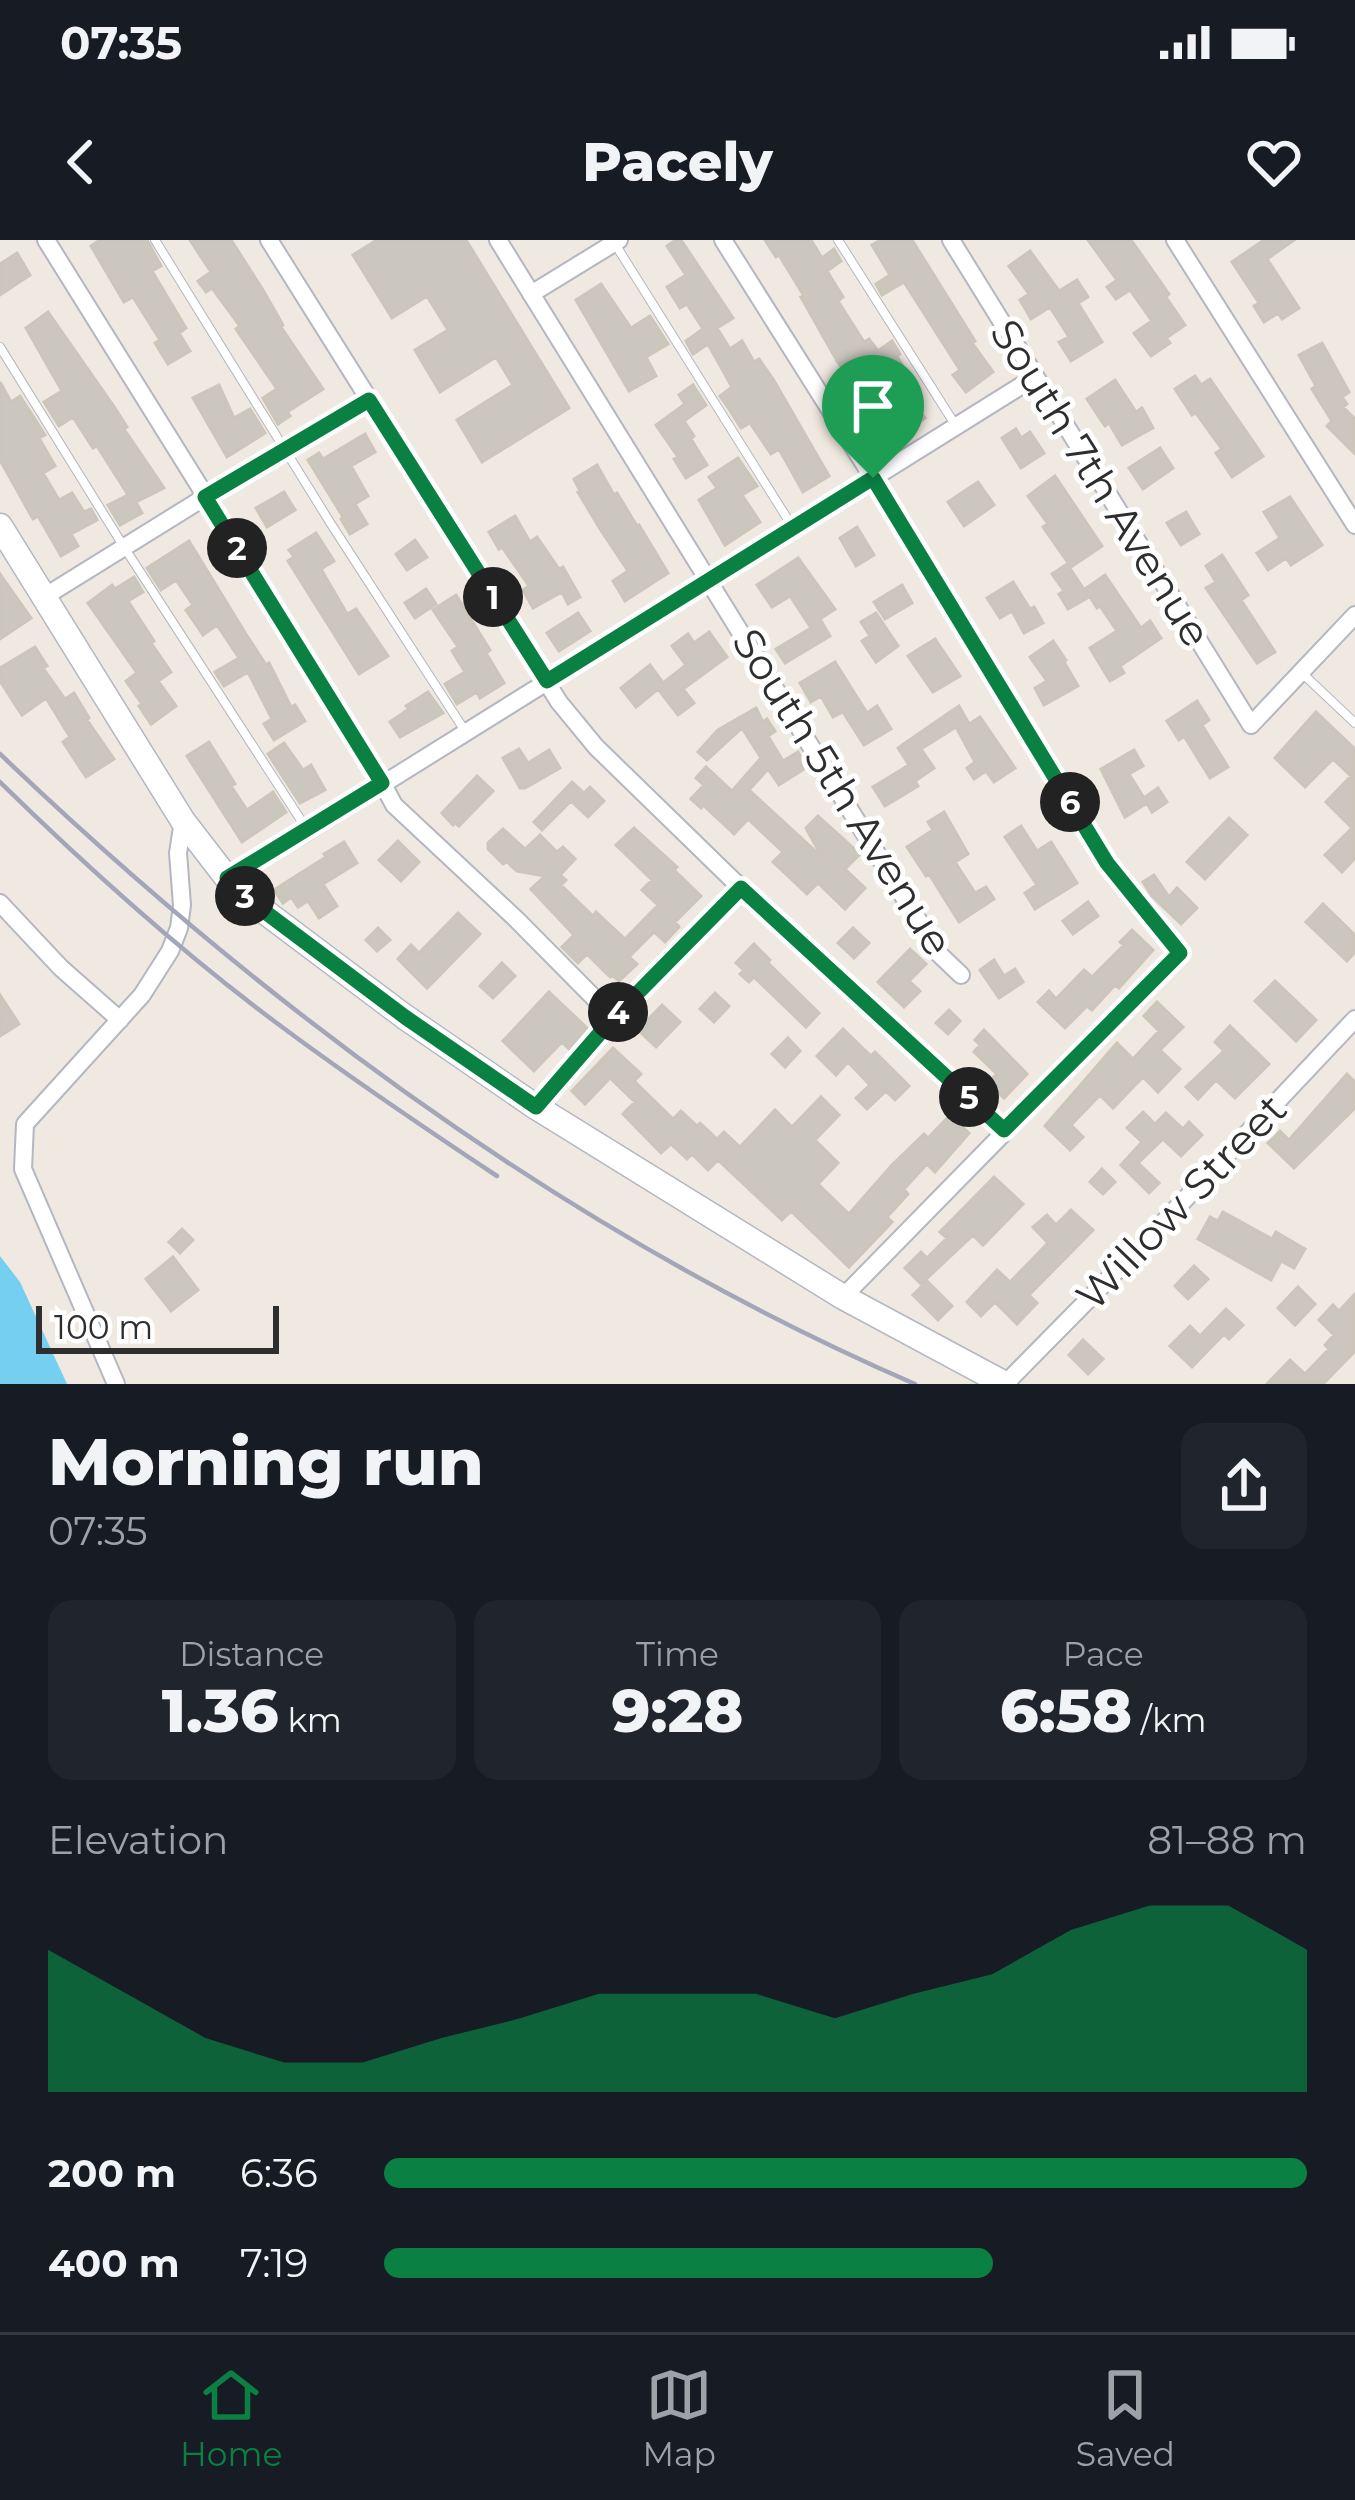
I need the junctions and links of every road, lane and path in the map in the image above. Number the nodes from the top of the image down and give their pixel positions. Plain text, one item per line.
1 (46, 240) edge
2 (155, 240) edge
3 (269, 240) edge
4 (498, 240) edge
5 (723, 240) edge
6 (838, 240) edge
7 (951, 240) edge
8 (1175, 240) edge
9 (615, 241) edge
10 (531, 294) junction
11 (0, 347) edge
12 (1035, 377) junction
13 (369, 400) junction
14 (956, 426) junction
15 (285, 450) junction
16 (873, 478) junction
17 (205, 497) junction
18 (1355, 525) edge
19 (0, 526) edge
20 (793, 528) junction
21 (124, 547) junction
22 (710, 579) junction
23 (44, 597) junction
24 (1355, 615) edge
25 (1301, 672) junction
26 (547, 681) junction
27 (1355, 723) edge
28 (466, 732) junction
29 (382, 783) junction
30 (183, 821) junction
31 (308, 831) junction
32 (227, 878) junction
33 (741, 888) junction
34 (0, 903) edge
35 (961, 975) dead end
36 (613, 1018) junction
37 (1355, 1019) edge
38 (120, 1020) junction
39 (536, 1107) junction
40 (1004, 1130) junction
41 (843, 1297) junction
42 (116, 1384) edge
43 (1005, 1384) edge

1 - 17 street
2 - 15 lane
3 - 13 street
4 - 10 street, South 5th Avenue
5 - 16 street
6 - 14 lane
7 - 12 street, South 7th Avenue
8 - 18 street
9 - 10 street
9 - 20 lane
10 - 22 street, South 5th Avenue
11 - 21 lane
12 - 14 street
12 - 25 street, South 7th Avenue
13 - 15 street
13 - 26 street
14 - 16 street
15 - 17 street
15 - 28 lane
16 - 20 street
16 - 40 street
17 - 21 street
17 - 29 street
19 - 23 street
20 - 22 street
21 - 23 street
21 - 31 lane
22 - 26 street
22 - 35 street, South 5th Avenue
23 - 30 street
24 - 25 street
25 - 27 lane
26 - 28 street
26 - 33 street
28 - 29 street
29 - 31 street
29 - 36 street
30 - 32 street
30 - 38 street
31 - 32 street
32 - 39 street
33 - 36 street
33 - 40 street
34 - 38 street
36 - 39 street
37 - 43 street, Willow Street
38 - 42 street
39 - 41 street
40 - 41 street
41 - 43 street

